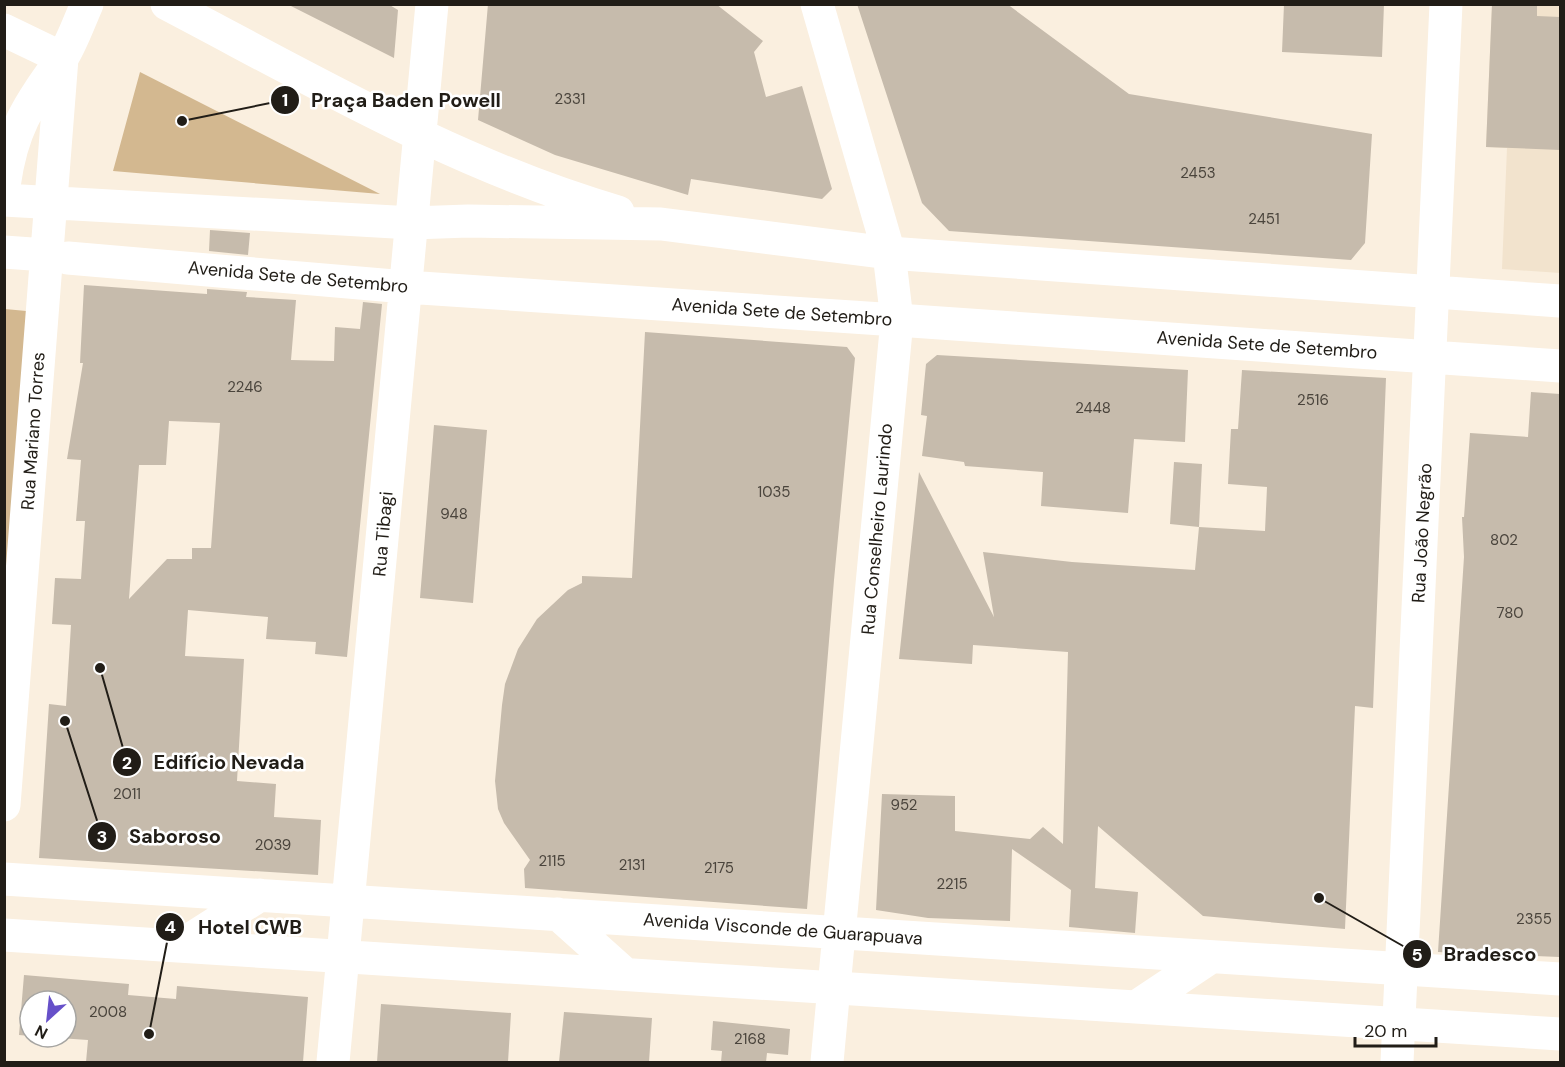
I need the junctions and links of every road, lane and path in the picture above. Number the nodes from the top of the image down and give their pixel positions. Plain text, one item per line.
1 (87, 4) edge
2 (167, 4) edge
3 (432, 4) edge
4 (817, 4) edge
5 (1446, 4) edge
6 (4, 30) edge
7 (62, 58) junction
8 (420, 136) junction
9 (4, 186) edge
10 (4, 200) edge
11 (50, 203) junction
12 (412, 223) junction
13 (660, 224) junction
14 (4, 252) edge
15 (889, 252) junction
16 (57, 256) junction
17 (406, 287) junction
18 (1433, 292) junction
19 (1560, 301) edge
20 (897, 320) junction
21 (1430, 356) junction
22 (1560, 366) edge
23 (4, 805) edge
24 (4, 879) edge
25 (260, 895) junction
26 (348, 901) junction
27 (558, 914) junction
28 (840, 933) junction
29 (4, 935) edge
30 (180, 946) junction
31 (343, 956) junction
32 (1211, 957) junction
33 (1402, 969) junction
34 (625, 974) junction
35 (1560, 979) edge
36 (834, 987) junction
37 (1136, 1006) junction
38 (1400, 1023) junction
39 (1560, 1034) edge
40 (333, 1062) edge
41 (827, 1062) edge
42 (1398, 1062) edge

1 - 7 main road, Rua Mariano Torres
2 - 8 main road
3 - 8 main road, Rua Tibagi
4 - 15 main road, Rua Conselheiro Laurindo
5 - 18 main road, Rua João Negrão
6 - 7 main road
7 - 9 main road, Rua Mariano Torres
7 - 11 main road, Rua Mariano Torres
8 - 12 main road, Rua Tibagi
8 - 13 main road
10 - 11 main road
11 - 12 main road
11 - 16 main road, Rua Mariano Torres
12 - 13 main road
12 - 17 main road, Rua Tibagi
13 - 15 main road
14 - 16 main road, Avenida Sete de Setembro
15 - 18 main road
15 - 20 main road, Rua Conselheiro Laurindo
16 - 17 main road, Avenida Sete de Setembro
16 - 23 main road, Rua Mariano Torres
17 - 20 main road, Avenida Sete de Setembro
17 - 26 main road, Rua Tibagi
18 - 19 main road
18 - 21 main road, Rua João Negrão
20 - 21 main road, Avenida Sete de Setembro
20 - 28 main road, Rua Conselheiro Laurindo
21 - 22 main road, Avenida Sete de Setembro
21 - 33 main road, Rua João Negrão
24 - 25 main road, Avenida Visconde de Guarapuava
25 - 26 main road, Avenida Visconde de Guarapuava
25 - 30 main road
26 - 27 main road, Avenida Visconde de Guarapuava
26 - 31 main road, Rua Tibagi
27 - 28 main road, Avenida Visconde de Guarapuava
27 - 34 main road
28 - 32 main road, Avenida Visconde de Guarapuava
28 - 36 main road, Rua Conselheiro Laurindo
29 - 30 main road
30 - 31 main road
31 - 34 main road
31 - 40 main road, Rua Tibagi
32 - 33 main road, Avenida Visconde de Guarapuava
32 - 37 main road
33 - 35 main road, Avenida Visconde de Guarapuava
33 - 38 main road, Rua João Negrão
34 - 36 main road
36 - 37 main road
36 - 41 main road, Rua Conselheiro Laurindo
37 - 38 main road
38 - 39 main road
38 - 42 main road, Rua João Negrão

